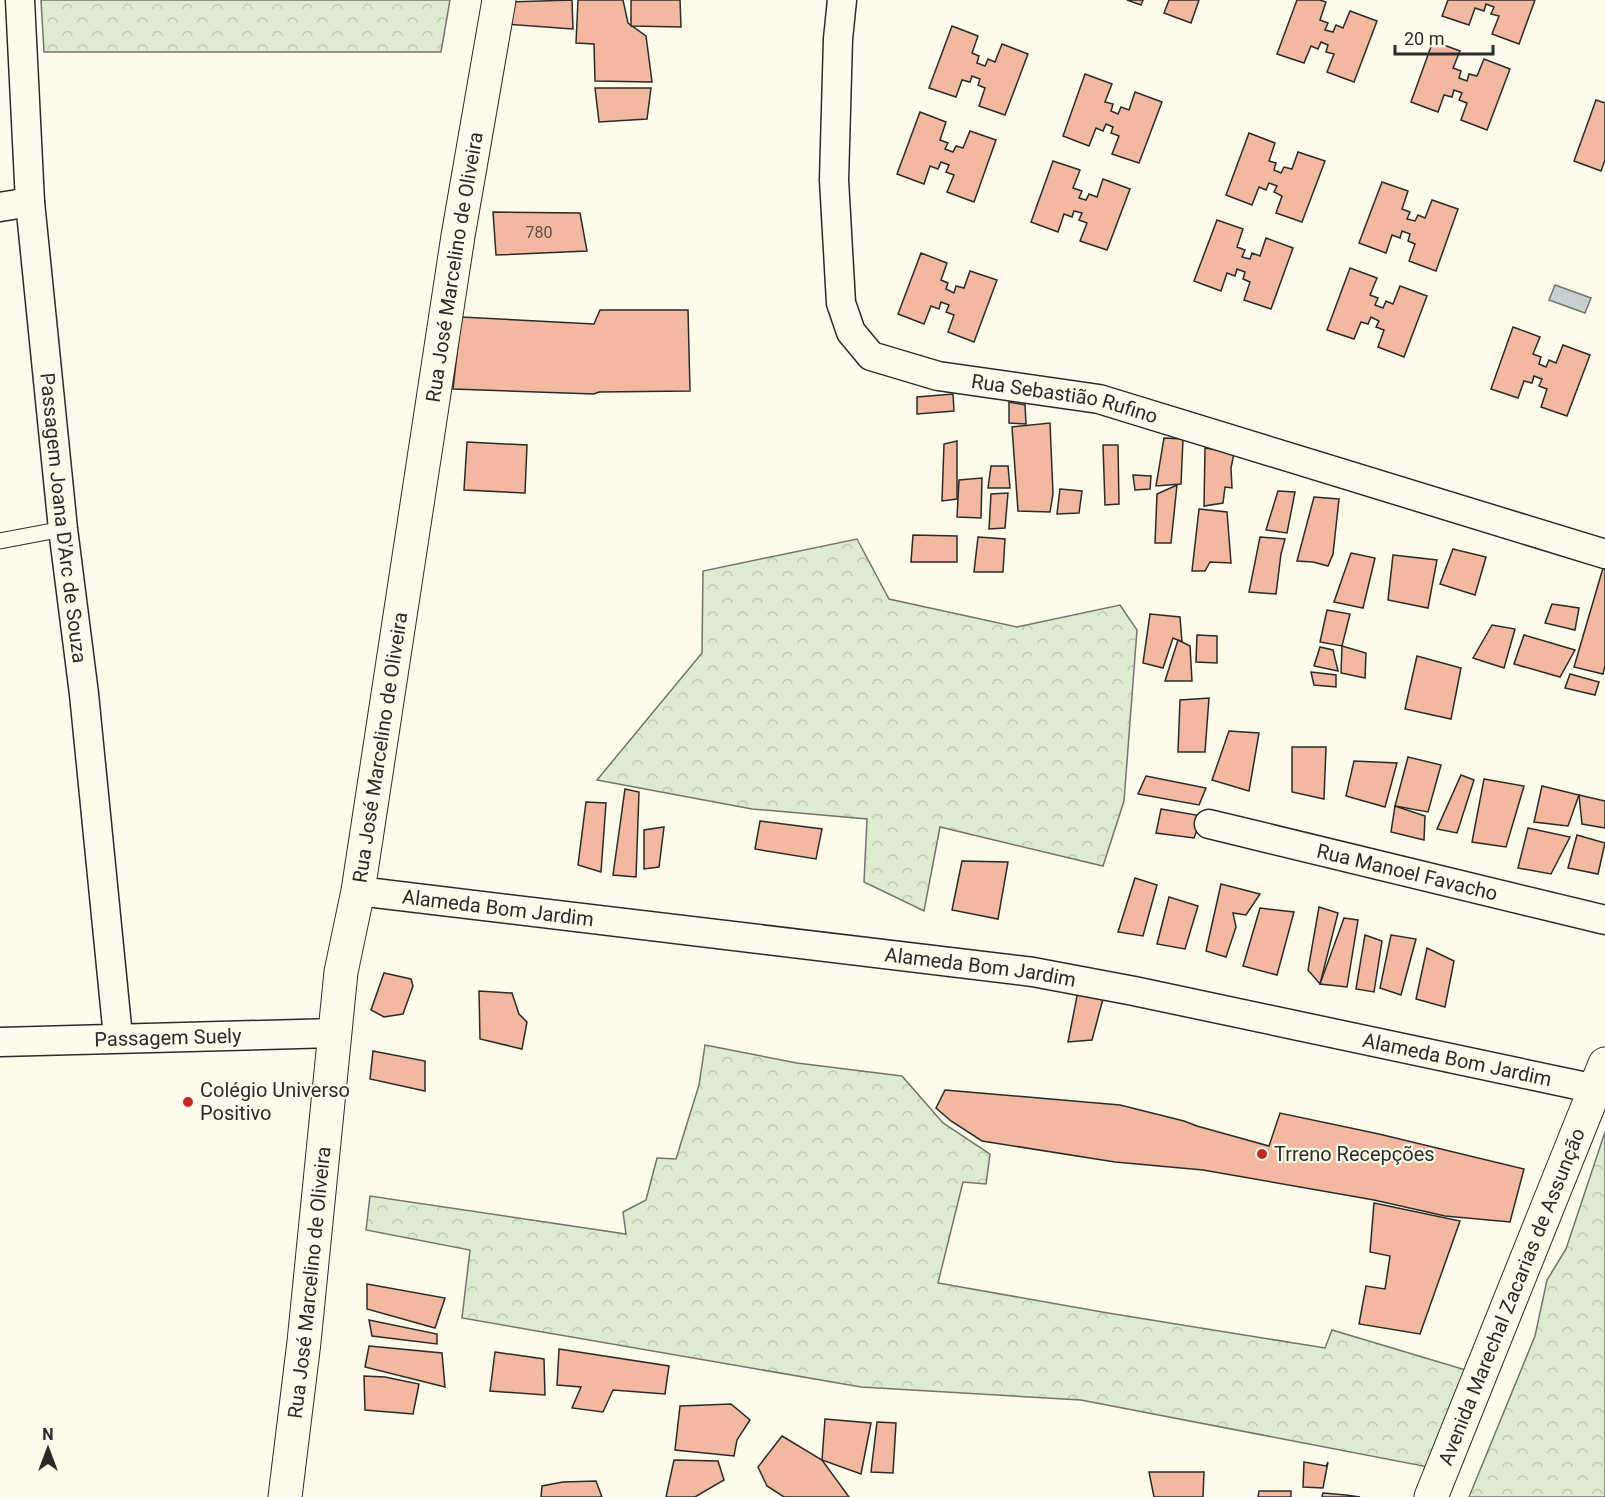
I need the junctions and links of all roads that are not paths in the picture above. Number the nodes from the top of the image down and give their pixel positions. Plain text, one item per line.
1 (20, 0) edge
2 (499, 0) edge
3 (842, 0) edge
4 (30, 202) junction
5 (0, 207) edge
6 (63, 530) junction
7 (0, 541) edge
8 (1605, 554) edge
9 (1209, 824) dead end
10 (358, 891) junction
11 (1605, 920) edge
12 (335, 1033) junction
13 (118, 1037) junction
14 (0, 1042) edge
15 (1601, 1077) edge
16 (285, 1497) edge
17 (1431, 1497) edge

1 - 4 street, Passagem Joana D'Arc de Souza
2 - 10 street, Rua José Marcelino de Oliveira
3 - 8 street, Rua Sebastião Rufino
4 - 5 street
4 - 6 street, Passagem Joana D'Arc de Souza
6 - 7 lane
6 - 13 street, Passagem Joana D'Arc de Souza
9 - 11 street, Rua Manoel Favacho
10 - 12 street, Rua José Marcelino de Oliveira
10 - 15 street, Alameda Bom Jardim
12 - 13 street, Passagem Suely
12 - 16 street, Rua José Marcelino de Oliveira
13 - 14 street, Passagem Suely
15 - 17 street, Avenida Marechal Zacarias de Assunção

